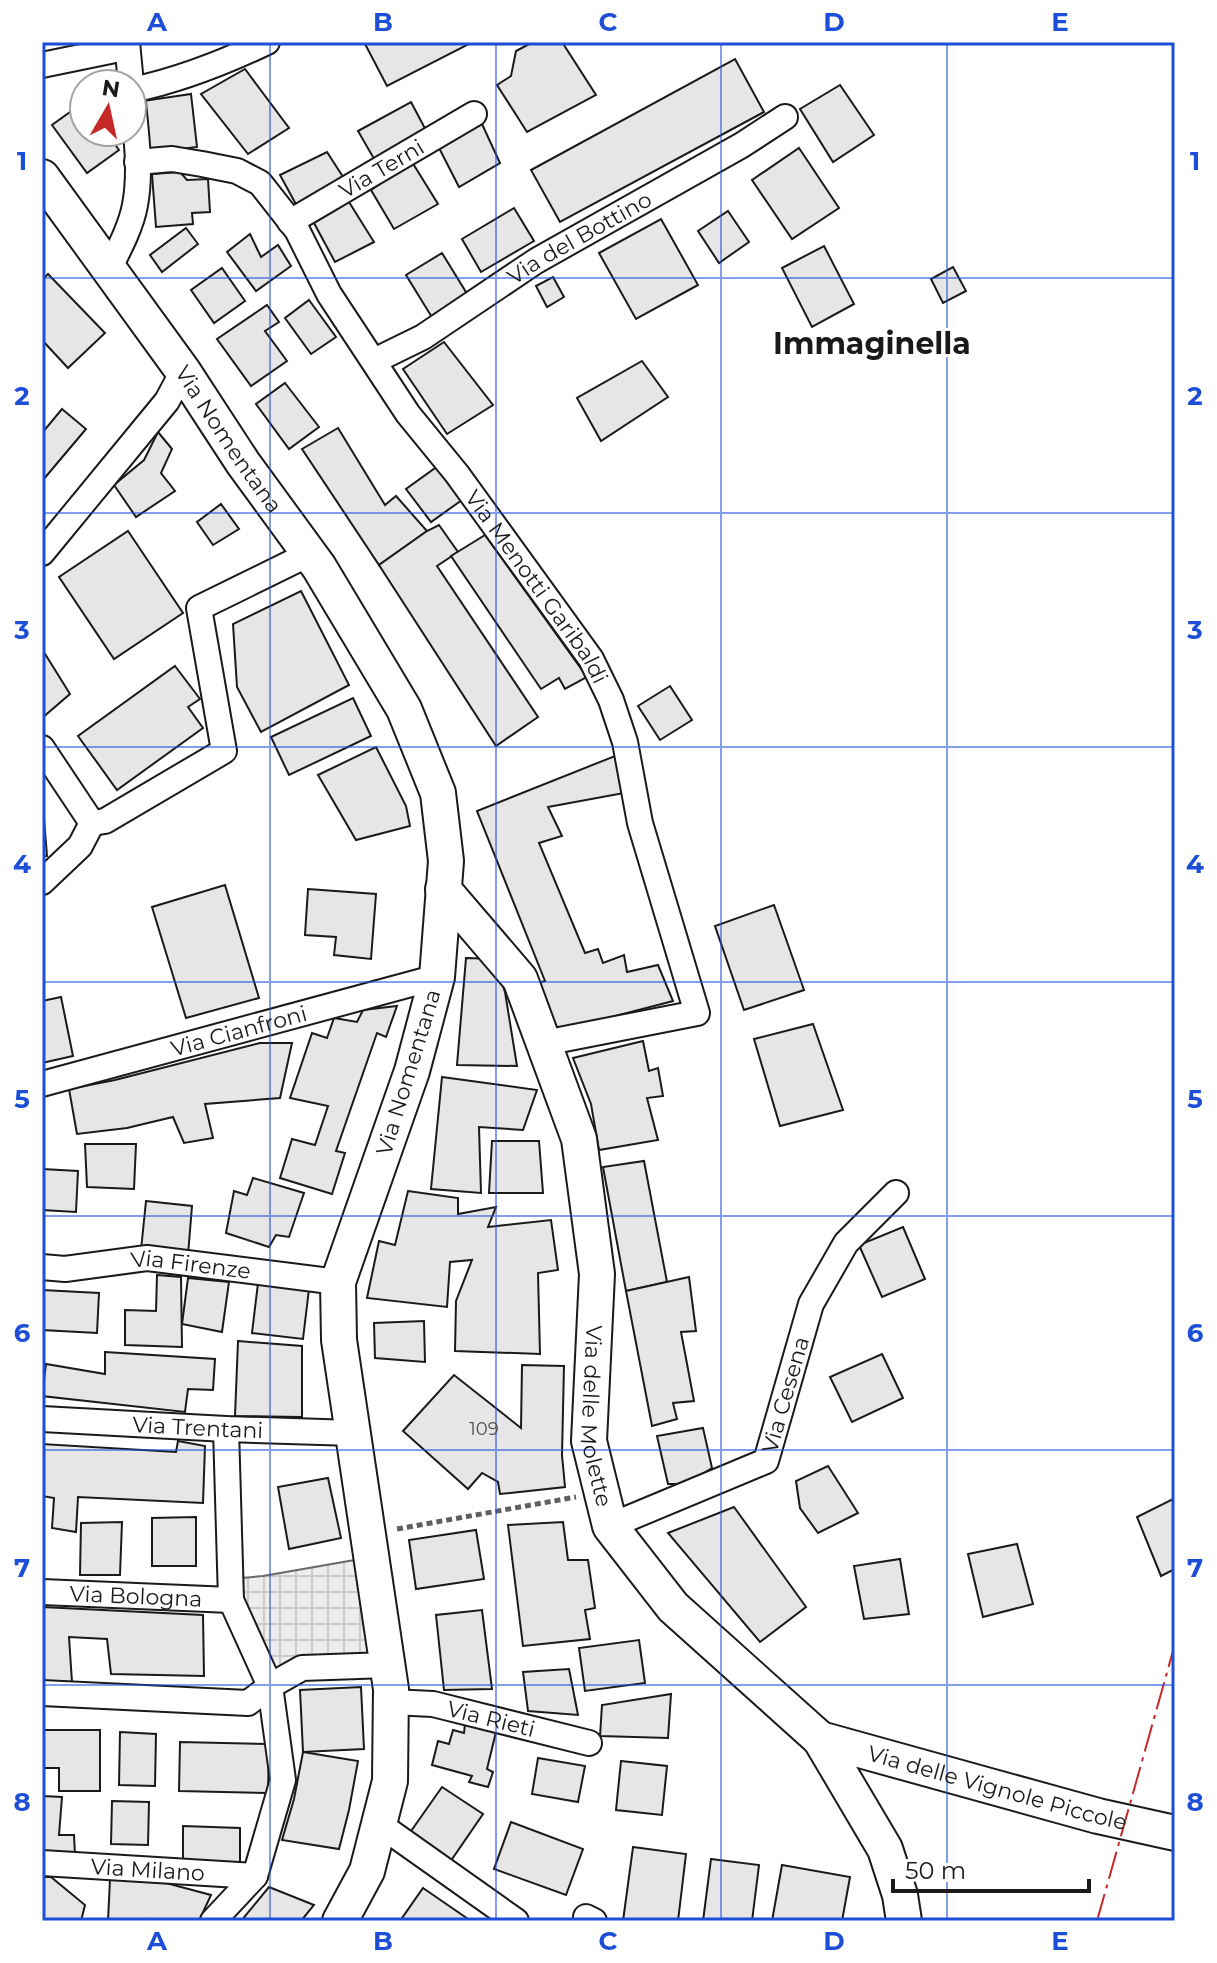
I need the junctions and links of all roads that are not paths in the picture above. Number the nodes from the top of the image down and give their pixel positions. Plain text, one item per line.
1 (267, 42) edge
2 (121, 45) edge
3 (42, 65) edge
4 (127, 68) edge
5 (148, 87) edge
6 (474, 114) dead end
7 (785, 117) dead end
8 (136, 148) edge
9 (137, 162) junction
10 (45, 186) edge
11 (290, 222) junction
12 (109, 269) junction
13 (374, 361) junction
14 (183, 371) junction
15 (42, 553) edge
16 (309, 554) junction
17 (42, 748) edge
18 (92, 823) junction
19 (42, 882) edge
20 (443, 889) junction
21 (437, 977) junction
22 (544, 1043) junction
23 (42, 1084) edge
24 (896, 1193) dead end
25 (42, 1267) edge
26 (338, 1282) junction
27 (42, 1419) edge
28 (226, 1429) junction
29 (354, 1433) junction
30 (610, 1526) junction
31 (42, 1592) edge
32 (231, 1600) junction
33 (387, 1665) junction
34 (270, 1686) junction
35 (42, 1693) edge
36 (391, 1702) junction
37 (820, 1739) junction
38 (589, 1743) dead end
39 (379, 1824) junction
40 (1175, 1833) edge
41 (42, 1863) edge
42 (255, 1876) junction
43 (213, 1921) edge
44 (340, 1921) edge
45 (516, 1921) edge
46 (904, 1921) edge

1 - 5 street
2 - 3 street
2 - 4 street
6 - 11 street, Via Terni
7 - 13 street, Via del Bottino
8 - 9 street
9 - 11 street, Via Menotti Garibaldi
9 - 12 street
10 - 12 main road, Via Nomentana
11 - 13 street, Via Menotti Garibaldi
12 - 14 main road, Via Nomentana
13 - 22 street, Via Menotti Garibaldi
14 - 15 street
14 - 16 main road, Via Nomentana
16 - 18 street
16 - 20 main road, Via Nomentana
17 - 18 street
18 - 19 street
20 - 21 main road, Via Nomentana
20 - 22 main road, Via delle Molette
21 - 23 street, Via Cianfroni
21 - 26 main road, Via Nomentana
22 - 30 main road, Via delle Molette
24 - 30 street, Via Cesena
25 - 26 street, Via Firenze
26 - 29 main road, Via Nomentana
27 - 28 street, Via Trentani
28 - 29 street, Via Trentani
28 - 32 street
29 - 33 main road, Via Nomentana
30 - 37 main road, Via delle Molette
31 - 32 street, Via Bologna
32 - 34 street
33 - 34 street
33 - 36 main road, Via Nomentana
34 - 35 street
34 - 42 street
36 - 38 street, Via Rieti
36 - 39 main road, Via Nomentana
37 - 40 main road, Via delle Vignole Piccole
37 - 46 main road, Via delle Molette
39 - 44 main road, Via Nomentana
39 - 45 street
41 - 42 street, Via Milano
42 - 43 street

